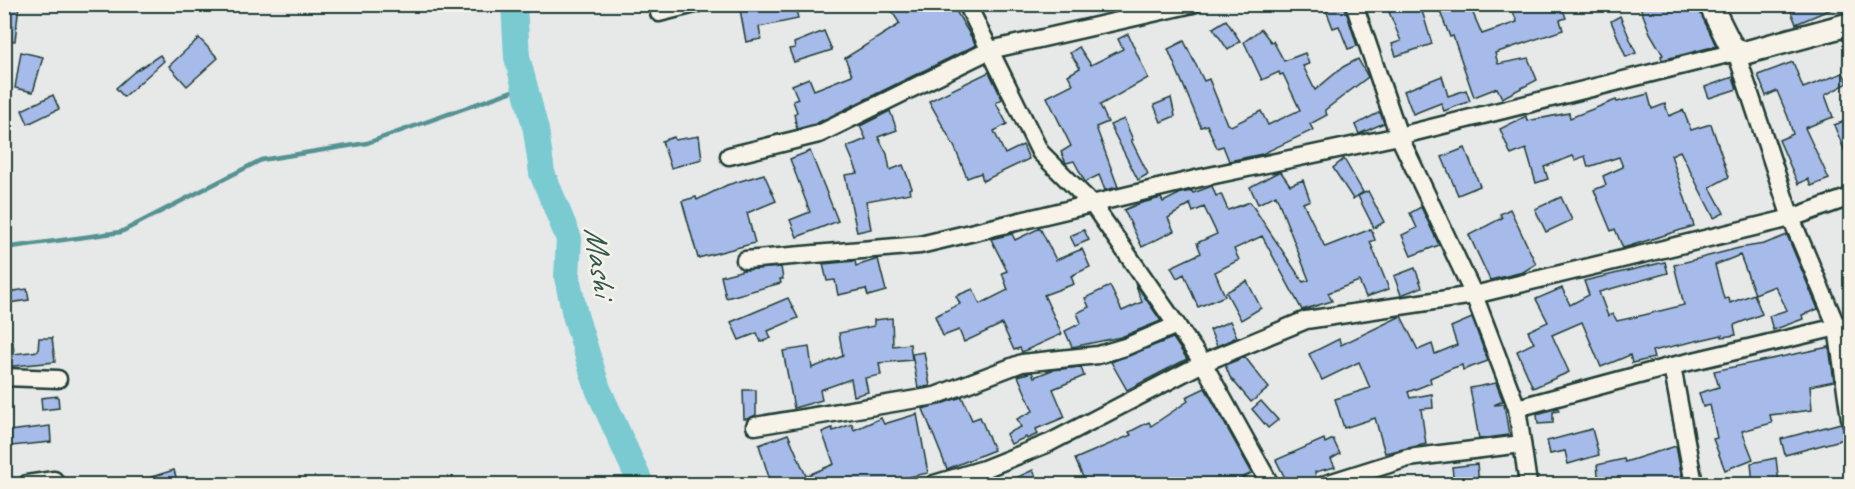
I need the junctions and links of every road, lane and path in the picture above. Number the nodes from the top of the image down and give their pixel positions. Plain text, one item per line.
1 (695, 4) edge
2 (967, 4) edge
3 (1193, 4) edge
4 (1354, 4) edge
5 (1710, 4) edge
6 (659, 13) dead end
7 (1851, 24) edge
8 (990, 50) junction
9 (1736, 52) junction
10 (1399, 136) junction
11 (729, 156) dead end
12 (1851, 197) edge
13 (1093, 205) junction
14 (1791, 218) junction
15 (745, 260) dead end
16 (1473, 295) junction
17 (1177, 325) junction
18 (1844, 326) edge
19 (1203, 363) junction
20 (1672, 366) junction
21 (4, 377) edge
22 (58, 379) dead end
23 (1517, 408) junction
24 (1851, 418) edge
25 (755, 426) dead end
26 (1522, 444) junction
27 (54, 480) dead end
28 (27, 484) edge
29 (934, 484) edge
30 (1270, 484) edge
31 (1326, 484) edge
32 (1528, 484) edge
33 (1694, 484) edge

1 - 6 street
2 - 8 street
3 - 8 street
4 - 10 street
5 - 9 street
7 - 9 street
8 - 11 street
8 - 13 street
9 - 10 street
9 - 14 street
10 - 13 street
10 - 16 street
12 - 14 street
13 - 15 street
13 - 17 street
14 - 16 street
14 - 18 street
16 - 19 street
16 - 23 street
17 - 19 street
17 - 25 street
18 - 20 street
18 - 24 street
19 - 29 street
19 - 30 street
20 - 23 street
20 - 33 street
21 - 22 street
23 - 26 street
26 - 31 street
26 - 32 street
27 - 28 street

